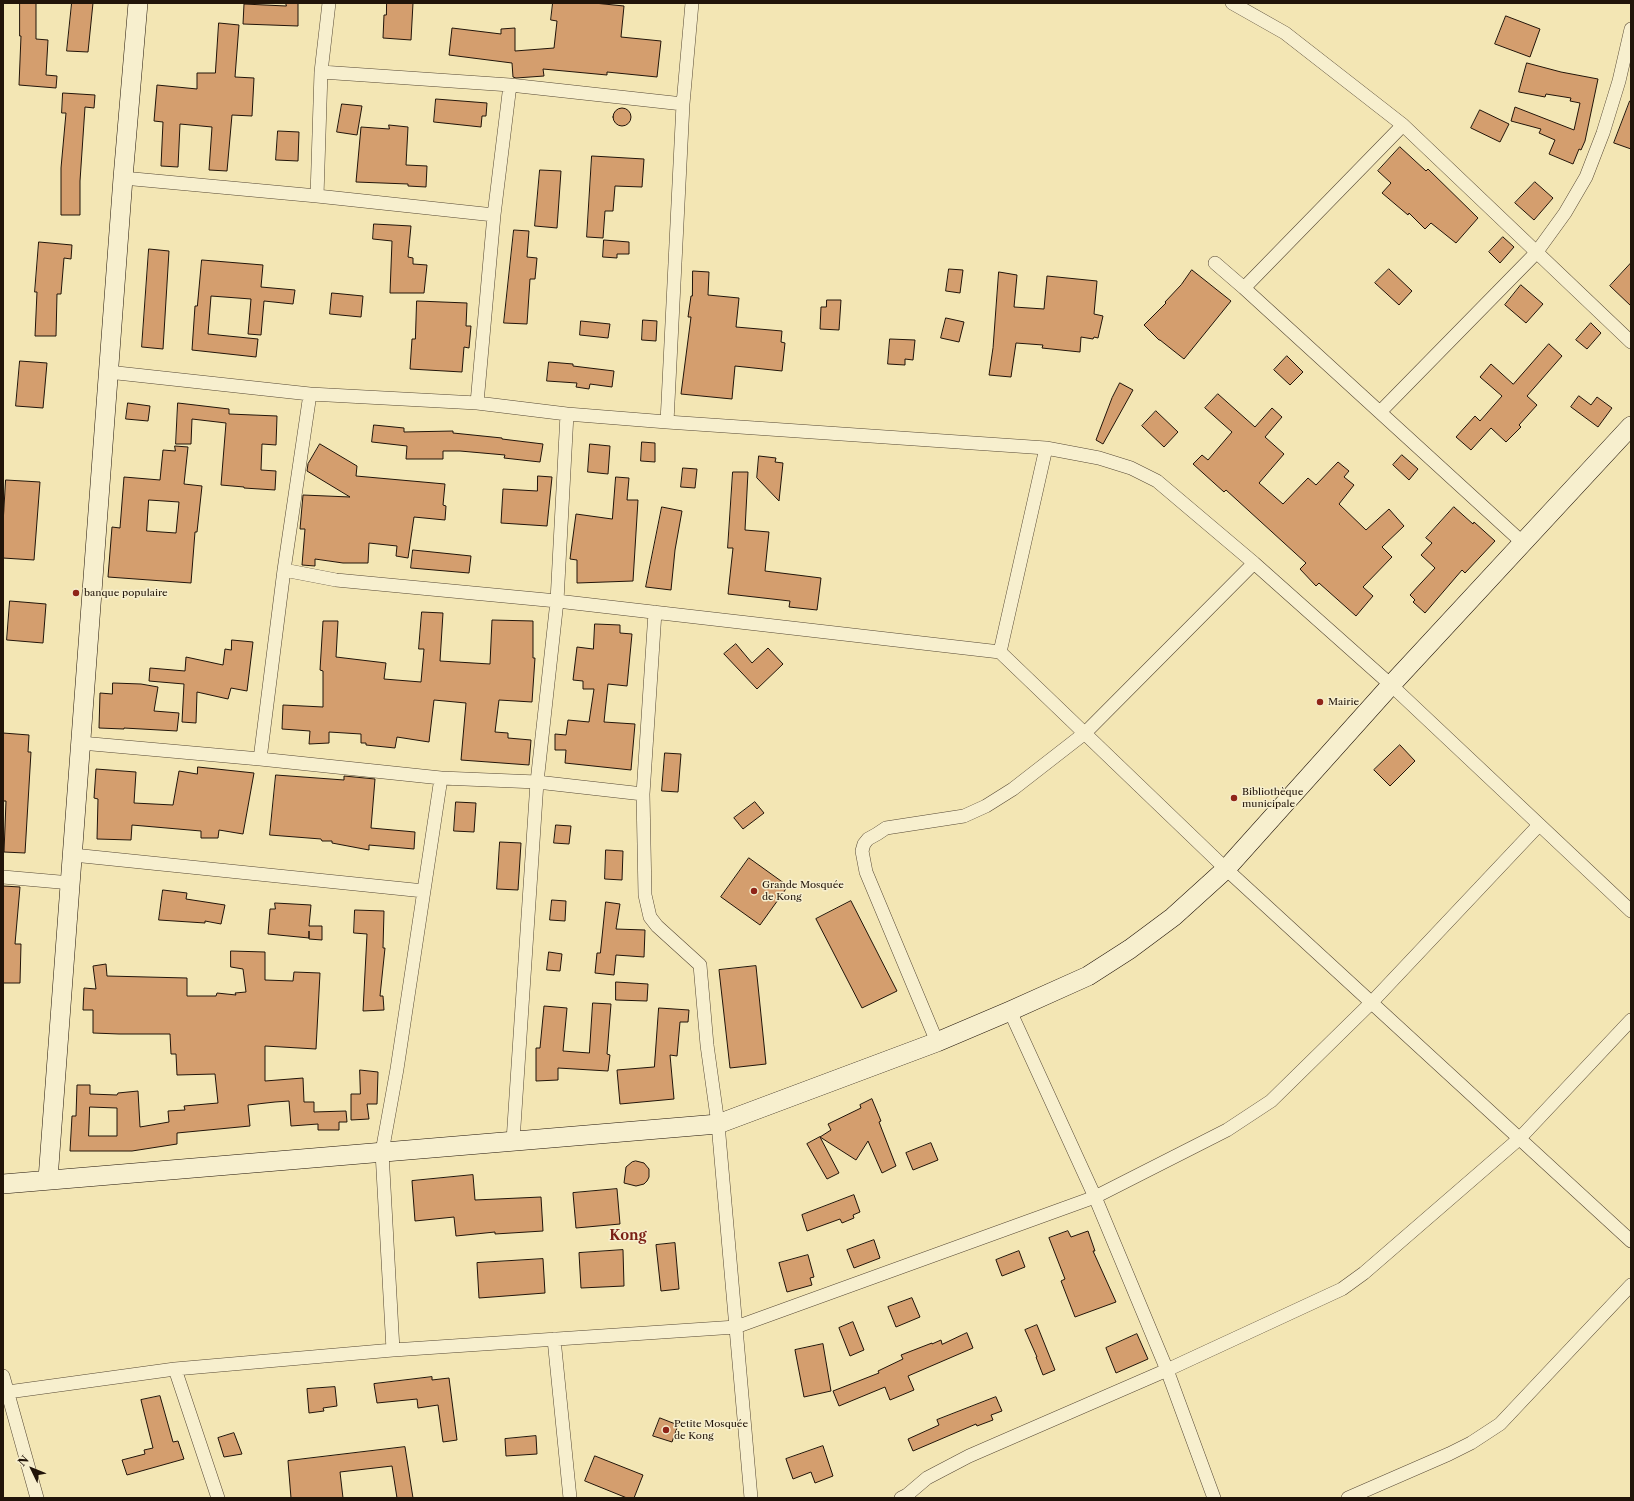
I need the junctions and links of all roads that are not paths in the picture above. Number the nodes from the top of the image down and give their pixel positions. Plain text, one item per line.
1 (138, 3) edge
2 (329, 3) edge
3 (692, 3) edge
4 (1232, 3) edge
5 (1631, 29) edge
6 (321, 72) junction
7 (510, 86) junction
8 (682, 104) junction
9 (1403, 125) junction
10 (123, 178) junction
11 (317, 196) junction
12 (494, 215) junction
13 (1536, 253) junction
14 (1215, 263) dead end
15 (1244, 288) junction
16 (1631, 342) edge
17 (108, 372) junction
18 (310, 394) junction
19 (477, 403) junction
20 (1380, 412) junction
21 (567, 414) junction
22 (667, 422) junction
23 (1631, 426) edge
24 (1046, 448) junction
25 (1523, 543) junction
26 (1254, 563) junction
27 (284, 570) junction
28 (558, 601) junction
29 (656, 612) junction
30 (1000, 652) junction
31 (1391, 685) junction
32 (1084, 733) junction
33 (81, 743) junction
34 (260, 759) junction
35 (441, 778) junction
36 (537, 782) junction
37 (642, 794) junction
38 (1539, 825) junction
39 (73, 855) junction
40 (1226, 869) junction
41 (3, 877) edge
42 (71, 883) junction
43 (424, 891) junction
44 (1631, 911) edge
45 (1372, 1002) junction
46 (1010, 1011) junction
47 (1631, 1020) edge
48 (937, 1042) junction
49 (718, 1124) junction
50 (1520, 1138) junction
51 (513, 1141) junction
52 (382, 1152) junction
53 (48, 1179) junction
54 (3, 1184) edge
55 (1095, 1197) junction
56 (1631, 1241) edge
57 (1631, 1285) edge
58 (736, 1327) junction
59 (554, 1339) junction
60 (393, 1350) junction
61 (175, 1369) junction
62 (1167, 1370) junction
63 (3, 1376) edge
64 (8, 1392) junction
65 (37, 1498) edge
66 (218, 1498) edge
67 (570, 1498) edge
68 (751, 1498) edge
69 (901, 1498) edge
70 (1214, 1498) edge
71 (1348, 1498) edge

1 - 10 main road
2 - 6 street
3 - 8 street
4 - 9 street
5 - 13 street
6 - 7 street
6 - 11 street
7 - 8 street
7 - 12 street
8 - 22 street
9 - 13 street
9 - 15 street
10 - 11 street
10 - 17 main road
11 - 12 street
12 - 19 street
13 - 16 street
13 - 20 street
14 - 15 street
15 - 20 street
17 - 18 street
17 - 33 main road
18 - 19 street
18 - 27 street
19 - 21 street
20 - 25 street
21 - 22 street
21 - 28 street
22 - 24 street
23 - 25 main road
24 - 26 street
24 - 30 street
25 - 31 main road
26 - 31 street
26 - 32 street
27 - 28 street
27 - 34 street
28 - 29 street
28 - 36 street
29 - 30 street
29 - 37 street
30 - 32 street
31 - 38 street
31 - 40 main road
32 - 40 street
32 - 48 street
33 - 34 street
33 - 39 main road
34 - 35 street
35 - 36 street
35 - 43 street
36 - 37 street
36 - 51 street
37 - 49 street
38 - 44 street
38 - 45 street
39 - 42 main road
39 - 43 street
40 - 45 street
40 - 46 main road
41 - 42 street
42 - 53 main road
43 - 52 street
45 - 50 street
45 - 55 street
46 - 48 main road
46 - 55 street
47 - 50 street
48 - 49 main road
49 - 51 main road
49 - 58 street
50 - 56 street
50 - 62 street
51 - 52 main road
52 - 53 main road
52 - 60 street
53 - 54 main road
55 - 58 street
55 - 62 street
57 - 71 street
58 - 59 street
58 - 68 street
59 - 60 street
59 - 67 street
60 - 61 street
61 - 64 street
61 - 66 street
62 - 69 street
62 - 70 street
63 - 64 street
64 - 65 street

